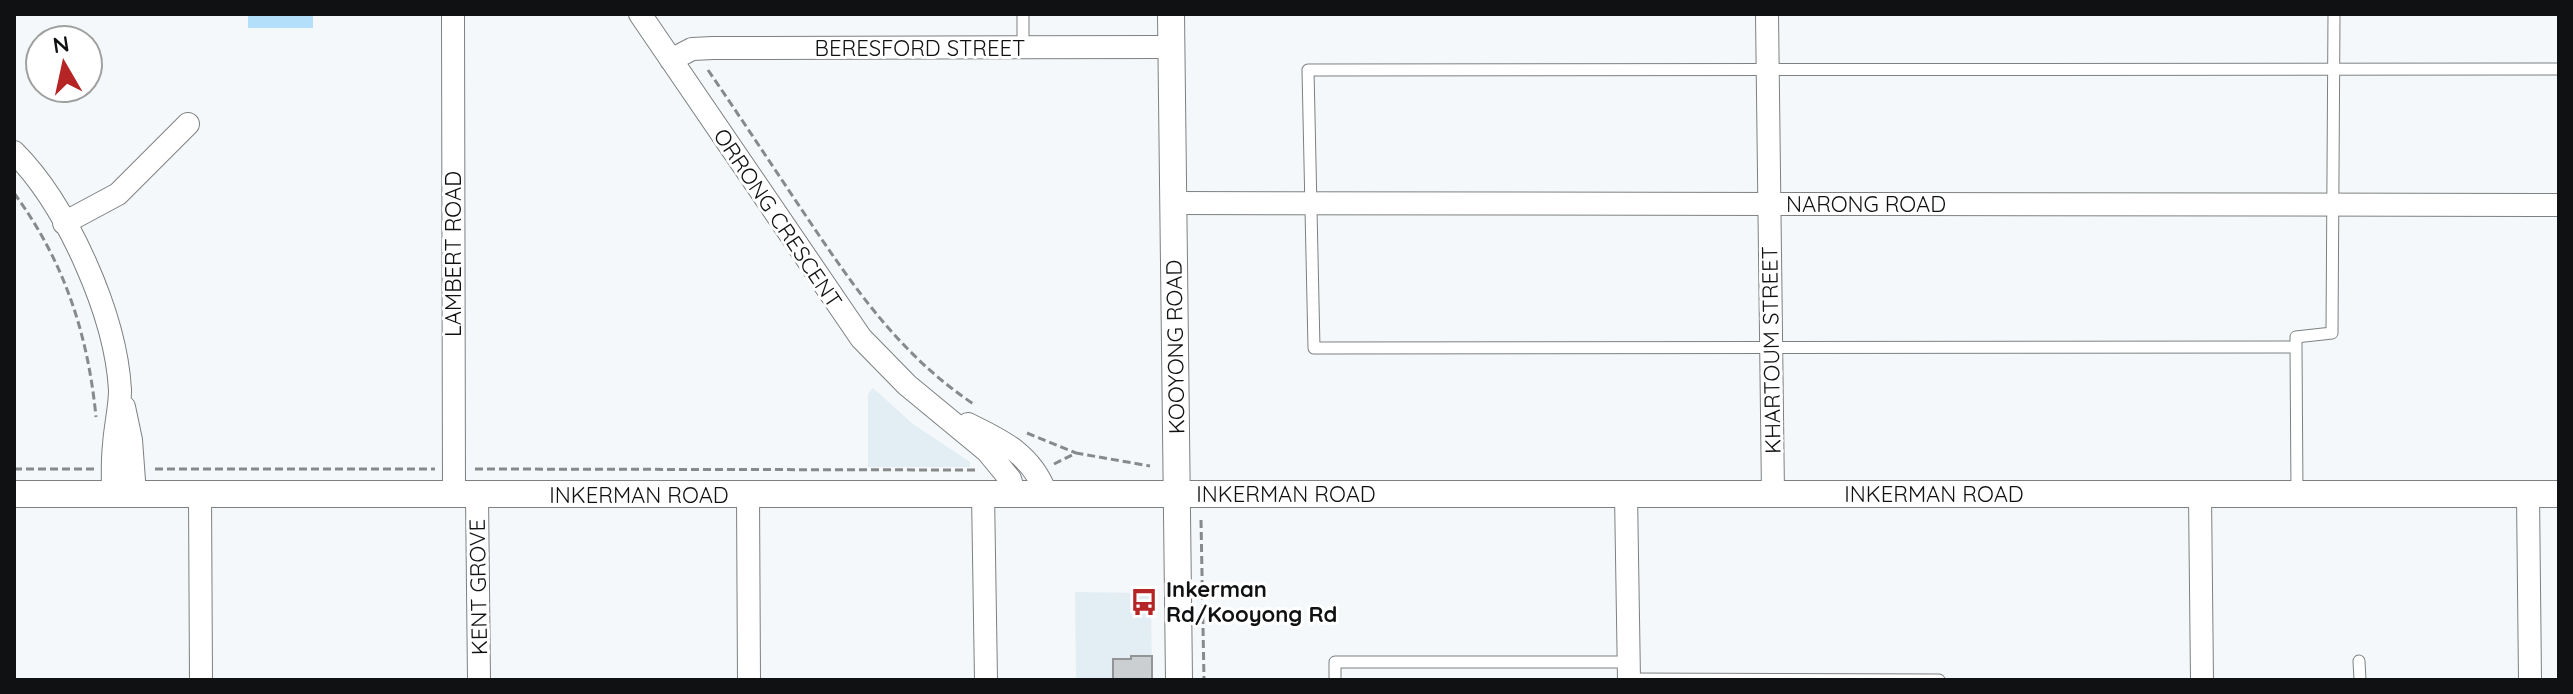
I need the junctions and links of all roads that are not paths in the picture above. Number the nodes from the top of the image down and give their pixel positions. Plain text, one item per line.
1 (453, 14) edge
2 (640, 14) edge
3 (1023, 14) edge
4 (1171, 14) edge
5 (1767, 14) edge
6 (2334, 14) edge
7 (1171, 47) junction
8 (1023, 48) junction
9 (671, 60) junction
10 (1768, 68) junction
11 (2335, 69) junction
12 (2559, 69) edge
13 (188, 124) dead end
14 (14, 152) edge
15 (1173, 203) junction
16 (1312, 203) junction
17 (1769, 204) junction
18 (2559, 205) edge
19 (2333, 206) junction
20 (64, 223) junction
21 (1772, 347) junction
22 (2296, 347) junction
23 (120, 394) junction
24 (935, 407) junction
25 (1009, 481) junction
26 (127, 486) junction
27 (462, 486) junction
28 (983, 493) junction
29 (1046, 493) junction
30 (14, 494) edge
31 (1177, 494) junction
32 (1626, 494) junction
33 (1773, 494) junction
34 (2297, 494) junction
35 (2528, 494) junction
36 (2559, 494) edge
37 (200, 495) junction
38 (748, 495) junction
39 (2200, 495) junction
40 (2359, 661) dead end
41 (1629, 674) edge
42 (201, 680) edge
43 (479, 680) edge
44 (749, 680) edge
45 (986, 680) edge
46 (1179, 680) edge
47 (1335, 680) edge
48 (1939, 680) edge
49 (2202, 680) edge
50 (2360, 680) edge
51 (2530, 680) edge

1 - 27 street, LAMBERT ROAD
2 - 9 street, ORRONG CRESCENT
3 - 8 lane
4 - 7 street, KOOYONG ROAD
5 - 10 street, KHARTOUM STREET
6 - 11 lane
7 - 8 street, BERESFORD STREET
7 - 15 street, KOOYONG ROAD
8 - 9 street, BERESFORD STREET
9 - 24 street, ORRONG CRESCENT
10 - 11 lane
10 - 16 lane
10 - 17 street, KHARTOUM STREET
11 - 12 lane
11 - 19 lane
13 - 20 street
14 - 20 street
15 - 16 street, NARONG ROAD
15 - 31 street, KOOYONG ROAD
16 - 17 street, NARONG ROAD
16 - 21 lane
17 - 19 street, NARONG ROAD
17 - 21 street, KHARTOUM STREET
18 - 19 street, NARONG ROAD
19 - 22 lane
20 - 23 street
21 - 22 lane
21 - 33 street, KHARTOUM STREET
22 - 34 lane
23 - 26 street
23 - 26 street
24 - 25 street, ORRONG CRESCENT
24 - 29 street, ORRONG CRESCENT
25 - 28 street, INKERMAN ROAD
25 - 29 street, INKERMAN ROAD
26 - 30 street, INKERMAN ROAD
26 - 37 street, INKERMAN ROAD
27 - 37 street, INKERMAN ROAD
27 - 38 street, INKERMAN ROAD
27 - 43 street, KENT GROVE
28 - 38 street, INKERMAN ROAD
28 - 45 street
29 - 31 street, INKERMAN ROAD
31 - 32 street, INKERMAN ROAD
31 - 46 street, KOOYONG ROAD
32 - 33 street, INKERMAN ROAD
32 - 41 street
33 - 39 street, INKERMAN ROAD
34 - 35 street, INKERMAN ROAD
34 - 39 street, INKERMAN ROAD
35 - 36 street, INKERMAN ROAD
35 - 51 street
37 - 42 street
38 - 44 street
39 - 49 street
40 - 50 lane
41 - 47 lane
41 - 48 lane

